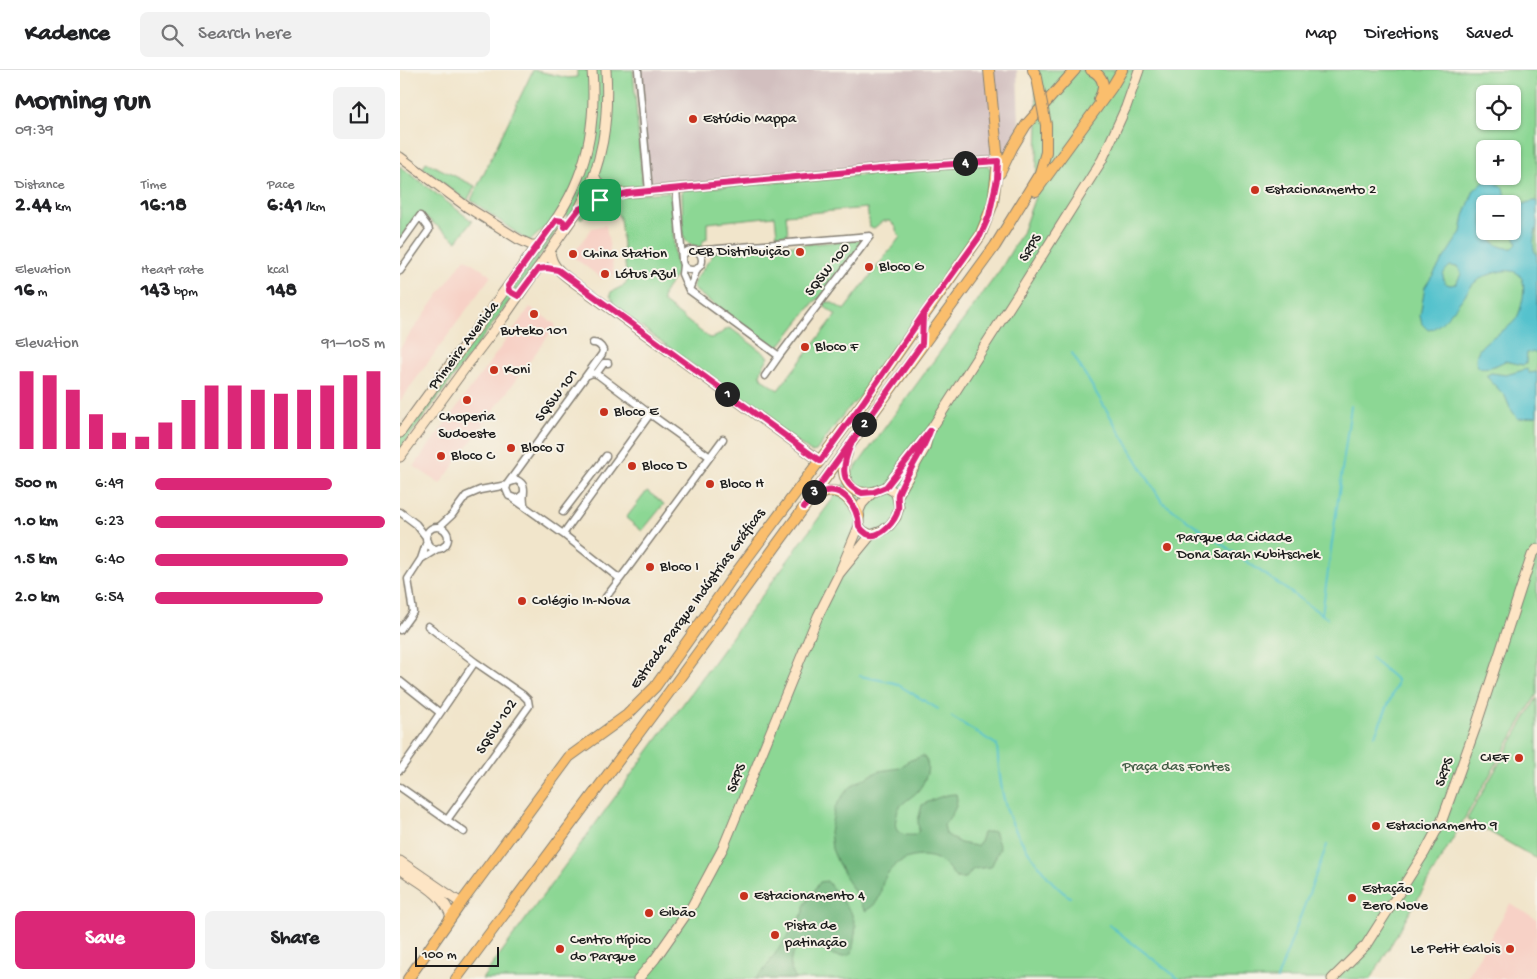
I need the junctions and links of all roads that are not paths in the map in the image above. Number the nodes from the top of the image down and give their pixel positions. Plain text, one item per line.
1 (592, 70) edge
2 (606, 70) edge
3 (638, 70) edge
4 (989, 70) edge
5 (1081, 70) edge
6 (1091, 70) edge
7 (1122, 70) edge
8 (1139, 70) edge
9 (1072, 73) edge
10 (1035, 74) edge
11 (1088, 120) junction
12 (400, 157) edge
13 (998, 161) junction
14 (595, 177) junction
15 (997, 179) junction
16 (676, 189) junction
17 (649, 191) junction
18 (628, 193) junction
19 (579, 209) junction
20 (556, 220) junction
21 (565, 227) junction
22 (518, 239) junction
23 (681, 240) junction
24 (400, 244) edge
25 (538, 245) junction
26 (995, 246) junction
27 (714, 249) junction
28 (693, 250) junction
29 (550, 251) junction
30 (527, 260) junction
31 (683, 262) junction
32 (699, 266) junction
33 (538, 269) junction
34 (558, 270) junction
35 (400, 271) edge
36 (508, 286) junction
37 (688, 290) junction
38 (518, 296) junction
39 (923, 315) junction
40 (593, 343) dead end
41 (922, 344) junction
42 (779, 356) junction
43 (608, 363) dead end
44 (596, 374) junction
45 (588, 375) junction
46 (765, 376) dead end
47 (650, 414) junction
48 (930, 431) junction
49 (400, 433) edge
50 (723, 439) dead end
51 (852, 442) junction
52 (606, 456) dead end
53 (400, 457) edge
54 (710, 457) junction
55 (820, 461) junction
56 (518, 469) junction
57 (520, 481) junction
58 (587, 481) junction
59 (508, 484) junction
60 (886, 487) junction
61 (492, 488) junction
62 (598, 488) junction
63 (874, 492) junction
64 (506, 493) junction
65 (522, 495) junction
66 (897, 497) junction
67 (514, 499) junction
68 (804, 507) junction
69 (526, 508) junction
70 (400, 512) edge
71 (563, 512) dead end
72 (452, 515) junction
73 (859, 521) junction
74 (416, 524) junction
75 (438, 527) junction
76 (448, 534) junction
77 (564, 534) junction
78 (870, 535) junction
79 (426, 539) junction
80 (439, 548) junction
81 (1537, 549) edge
82 (421, 558) junction
83 (839, 574) junction
84 (620, 578) junction
85 (606, 597) dead end
86 (428, 626) dead end
87 (400, 630) edge
88 (475, 662) junction
89 (400, 681) edge
90 (439, 712) junction
91 (400, 770) edge
92 (400, 787) edge
93 (447, 820) junction
94 (464, 832) dead end
95 (400, 861) edge
96 (400, 869) edge
97 (427, 884) junction
98 (461, 903) junction
99 (451, 917) junction
100 (408, 979) edge
101 (456, 979) edge
102 (638, 979) edge
103 (1332, 979) edge

1 - 20 main road, Primeira Avenida
2 - 14 main road
3 - 17 street
4 - 13 main road, Estrada Parque Indústrias Gráficas
5 - 9 main road
6 - 11 main road
7 - 11 main road
8 - 48 main road, SRPS
9 - 15 main road
10 - 26 main road, Estrada Parque Indústrias Gráficas, bridge
11 - 26 main road
12 - 22 main road
13 - 15 main road, Estrada Parque Indústrias Gráficas
13 - 16 main road
14 - 18 main road
14 - 19 main road
15 - 39 main road, Estrada Parque Indústrias Gráficas
16 - 17 main road
16 - 23 street
17 - 18 main road
18 - 19 main road
19 - 21 main road, Primeira Avenida
20 - 21 main road
20 - 25 main road, Primeira Avenida
21 - 29 main road, Primeira Avenida
22 - 25 main road
22 - 30 main road
23 - 28 street
23 - 31 street
24 - 35 street
25 - 30 main road, Primeira Avenida
26 - 41 main road, Estrada Parque Indústrias Gráficas
27 - 28 street, SQSW 100
27 - 32 street
27 - 42 street, SQSW 100
28 - 31 street
28 - 32 street
29 - 33 main road, Primeira Avenida
29 - 34 main road
30 - 36 main road, Primeira Avenida
31 - 32 street
31 - 37 street
32 - 37 street
33 - 34 main road
33 - 38 main road, Primeira Avenida
34 - 55 main road
36 - 38 main road
36 - 49 main road, Primeira Avenida
37 - 42 street
38 - 53 main road, Primeira Avenida
39 - 41 main road
39 - 55 main road, Estrada Parque Indústrias Gráficas
40 - 45 street
41 - 51 main road, Estrada Parque Indústrias Gráficas
42 - 46 street
43 - 44 street
44 - 45 street, SQSW 101
44 - 47 street, SQSW 101
45 - 56 street, SQSW 101
47 - 54 street, SQSW 101
47 - 62 street
48 - 60 main road, SRPS
48 - 66 main road, SRPS
50 - 54 street
51 - 63 main road
51 - 68 main road, Estrada Parque Indústrias Gráficas
52 - 58 street
54 - 84 street
55 - 98 main road, Estrada Parque Indústrias Gráficas
56 - 57 street
56 - 59 street, SQSW 101
57 - 59 street
57 - 65 street
58 - 62 street
58 - 71 street
59 - 61 street
59 - 64 street
60 - 63 main road, SRPS
60 - 66 main road
61 - 64 street
61 - 72 street
62 - 77 street
63 - 73 main road, SRPS
64 - 67 street
65 - 67 street
65 - 69 street
66 - 78 main road, SRPS
67 - 69 street
68 - 73 main road
68 - 101 main road, Estrada Parque Indústrias Gráficas
69 - 77 street
70 - 74 street
72 - 75 street
72 - 76 street
73 - 78 main road
73 - 83 main road, SRPS
74 - 75 street
74 - 79 street
75 - 76 street
75 - 79 street
76 - 80 street
77 - 84 street
78 - 83 main road, SRPS
79 - 80 street
79 - 82 street
80 - 82 street
81 - 103 main road, SRPS
82 - 87 street
83 - 102 main road, SRPS
84 - 85 street
86 - 88 street, SQSW 102
88 - 90 street
88 - 93 street, SQSW 102
89 - 90 street
90 - 91 street
92 - 93 street
93 - 94 street
95 - 97 main road
96 - 97 main road
97 - 98 main road
97 - 99 main road
98 - 99 main road, Estrada Parque Indústrias Gráficas
99 - 100 main road, Estrada Parque Indústrias Gráficas

